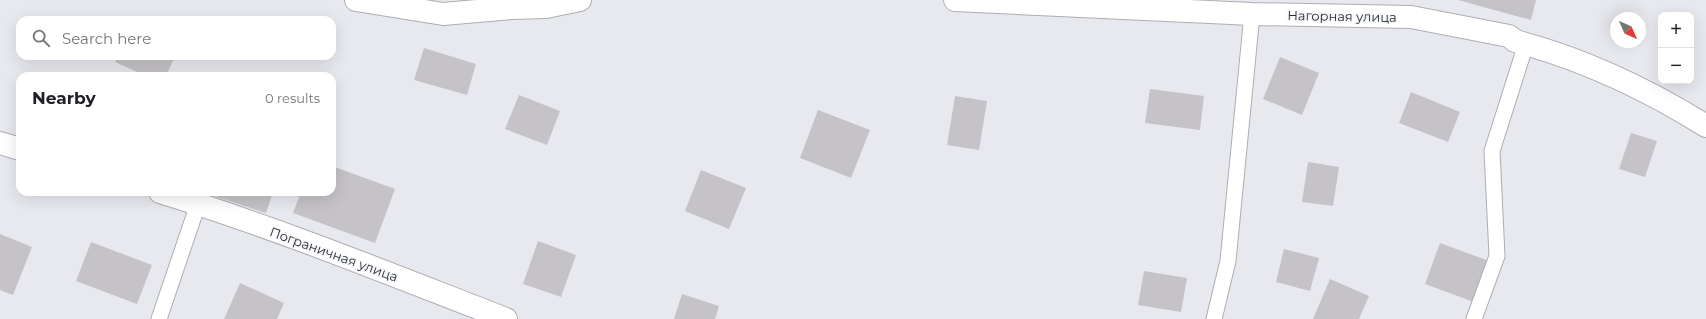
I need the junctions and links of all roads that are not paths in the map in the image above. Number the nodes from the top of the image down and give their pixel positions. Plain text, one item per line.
1 (356, 0) edge
2 (580, 0) edge
3 (955, 0) edge
4 (1252, 14) junction
5 (1526, 44) junction
6 (1706, 126) edge
7 (0, 143) edge
8 (16, 148) edge
9 (173, 196) edge
10 (198, 204) junction
11 (159, 319) edge
12 (506, 319) edge
13 (1214, 319) edge
14 (1474, 319) edge

1 - 2 street
3 - 4 street, Нагорная улица
4 - 5 street, Нагорная улица
4 - 13 lane
5 - 6 street, Нагорная улица
5 - 14 lane
7 - 8 street
9 - 10 street, Пограничная улица
10 - 11 lane
10 - 12 street, Пограничная улица

